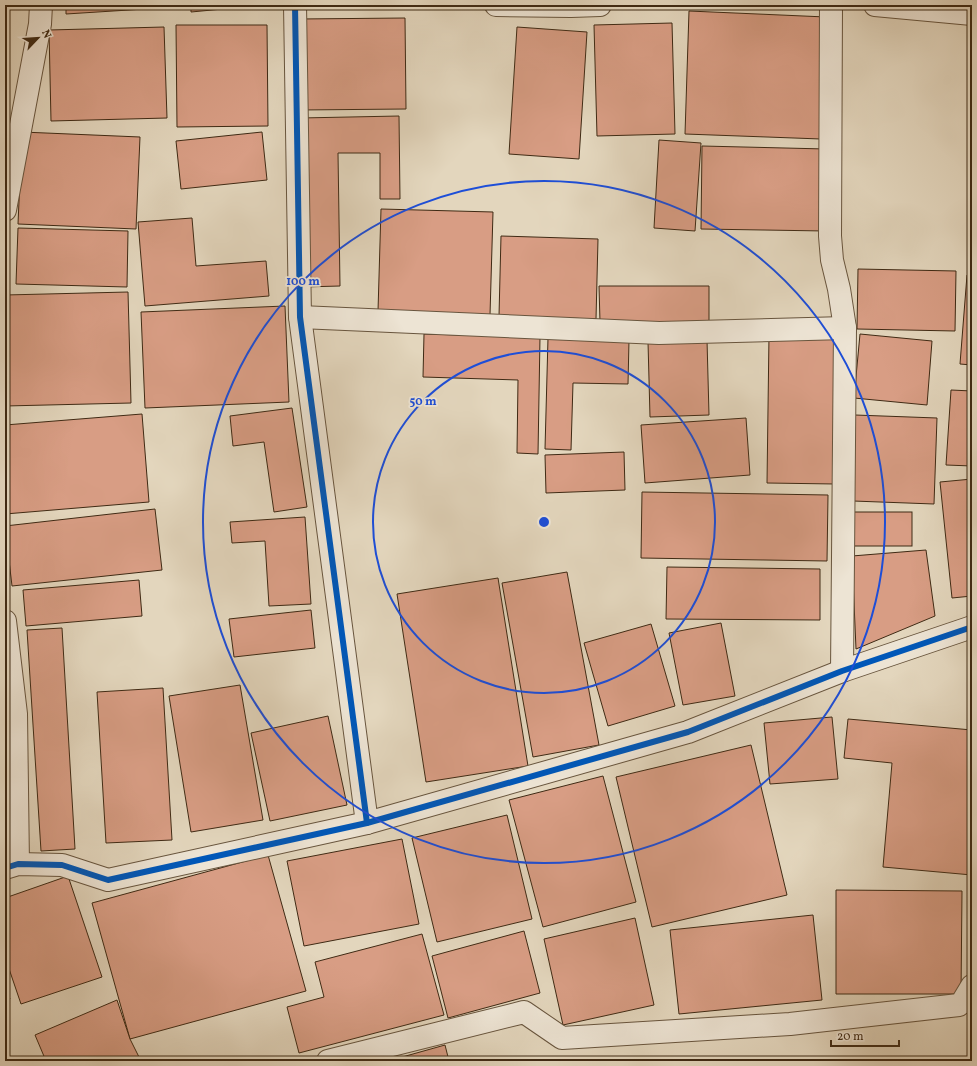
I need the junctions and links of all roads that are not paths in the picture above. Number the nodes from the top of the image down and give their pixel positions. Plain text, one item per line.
1 (41, 5) edge
2 (295, 5) edge
3 (496, 5) edge
4 (600, 5) edge
5 (831, 5) edge
6 (875, 5) edge
7 (972, 14) edge
8 (7, 189) edge
9 (5, 210) edge
10 (300, 317) junction
11 (845, 328) junction
12 (5, 621) edge
13 (972, 627) edge
14 (842, 671) junction
15 (367, 823) junction
16 (12, 866) edge
17 (972, 986) edge
18 (328, 1061) edge

1 - 8 street
2 - 10 street
3 - 4 street
5 - 11 street
6 - 7 street
8 - 9 street
10 - 11 street
10 - 15 street
11 - 14 street
12 - 16 street
13 - 14 street
14 - 15 street
15 - 16 street
17 - 18 street

